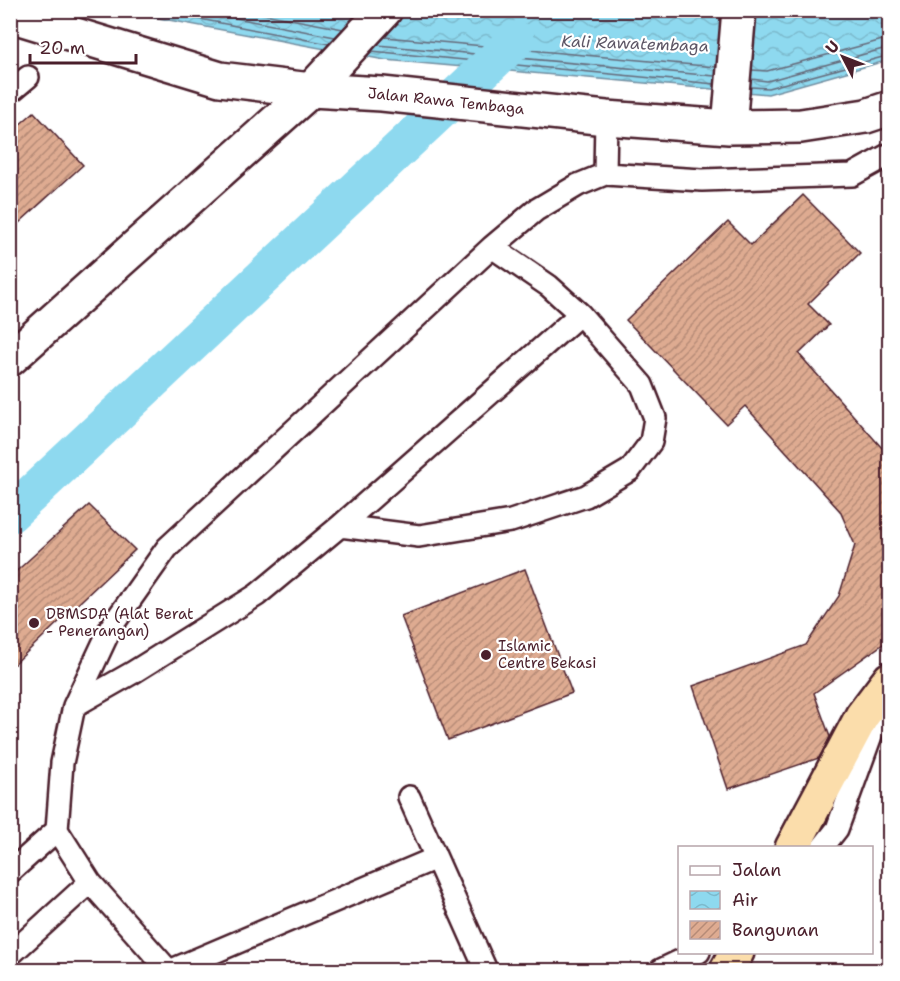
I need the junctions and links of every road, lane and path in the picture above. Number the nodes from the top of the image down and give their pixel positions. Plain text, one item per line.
1 (385, 10) edge
2 (739, 10) edge
3 (10, 15) edge
4 (28, 77) dead end
5 (310, 90) junction
6 (10, 92) edge
7 (890, 108) edge
8 (606, 118) junction
9 (729, 118) junction
10 (890, 154) edge
11 (605, 174) junction
12 (492, 247) junction
13 (580, 314) junction
14 (10, 358) edge
15 (340, 526) junction
16 (890, 679) edge
17 (890, 684) edge
18 (74, 706) junction
19 (410, 797) dead end
20 (57, 830) junction
21 (793, 846) edge
22 (824, 846) edge
23 (436, 858) junction
24 (10, 872) edge
25 (90, 882) junction
26 (695, 954) edge
27 (736, 954) edge
28 (10, 955) edge
29 (170, 970) edge
30 (486, 970) edge
31 (662, 970) edge
32 (727, 970) edge

1 - 5 street
2 - 9 street
3 - 5 street, Jalan Rawa Tembaga
4 - 6 lane
5 - 8 street, Jalan Rawa Tembaga
5 - 14 street
7 - 9 street, Jalan Rawa Tembaga
8 - 9 street, Jalan Rawa Tembaga
8 - 11 lane
10 - 11 lane
11 - 12 lane
12 - 13 lane
12 - 18 lane
13 - 15 lane
13 - 15 lane
15 - 18 lane
16 - 21 highway
17 - 22 lane
18 - 20 lane
19 - 23 lane
20 - 24 lane
20 - 25 lane
23 - 29 lane
23 - 30 lane
25 - 28 lane
25 - 29 lane
26 - 31 lane
27 - 32 highway

